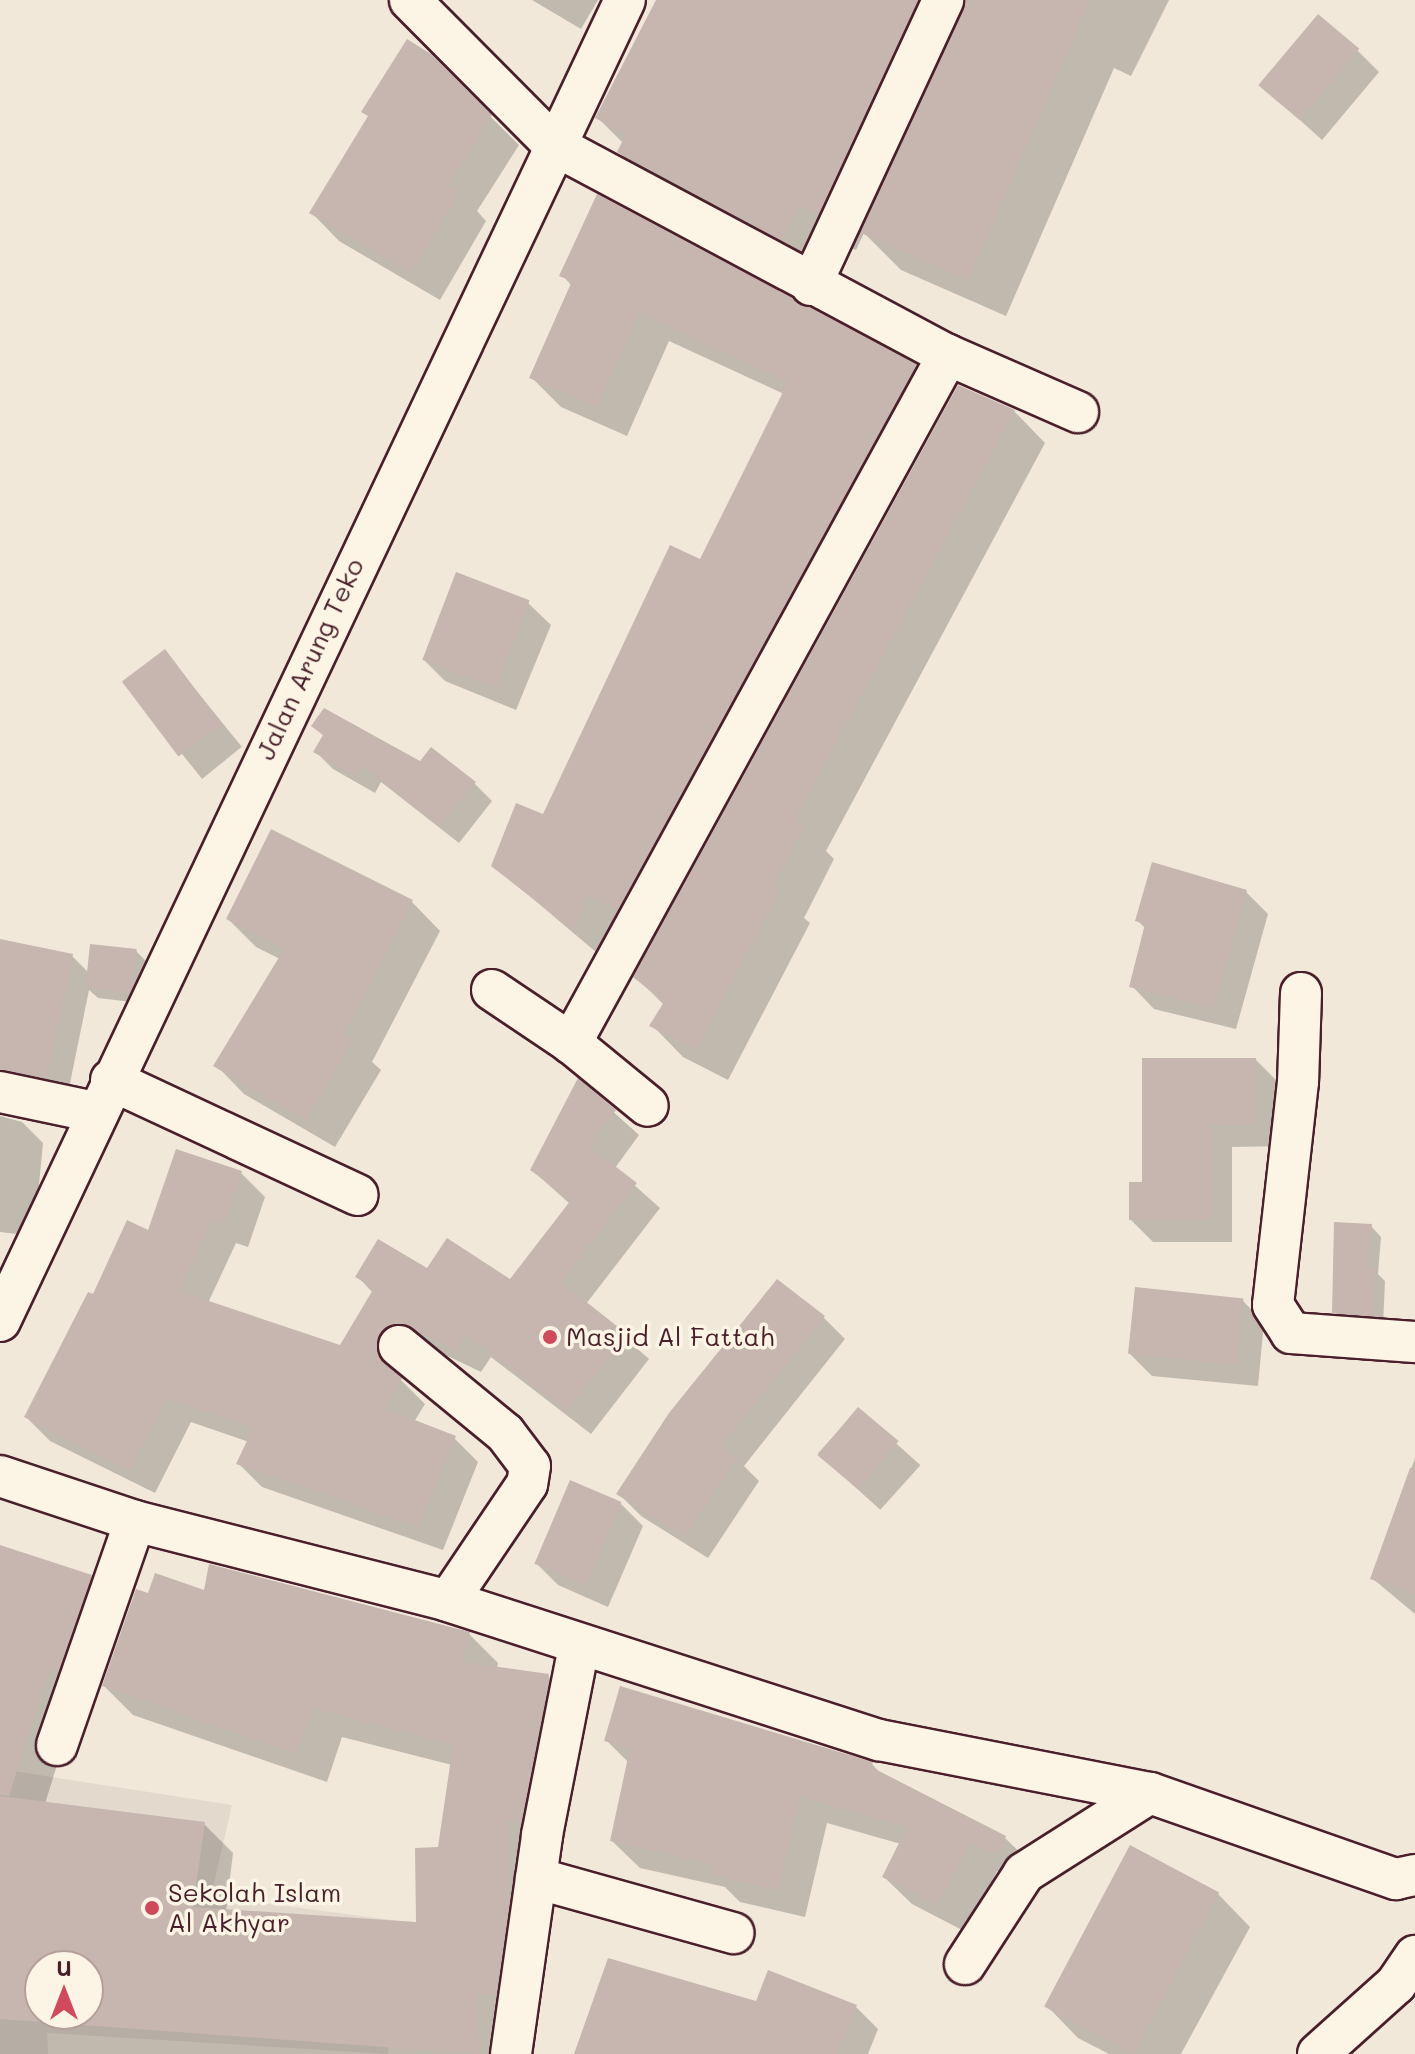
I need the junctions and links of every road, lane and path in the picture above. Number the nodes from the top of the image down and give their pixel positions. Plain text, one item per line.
1 (410, 0) edge
2 (625, 0) edge
3 (943, 0) edge
4 (554, 145) junction
5 (811, 285) junction
6 (948, 355) junction
7 (1078, 412) dead end
8 (492, 990) dead end
9 (1301, 993) dead end
10 (571, 1043) junction
11 (0, 1092) edge
12 (103, 1096) junction
13 (648, 1106) dead end
14 (358, 1195) dead end
15 (0, 1321) edge
16 (1415, 1342) edge
17 (399, 1346) dead end
18 (0, 1476) edge
19 (135, 1521) junction
20 (448, 1601) junction
21 (579, 1646) junction
22 (57, 1745) dead end
23 (1150, 1793) junction
24 (1415, 1875) edge
25 (536, 1878) junction
26 (733, 1933) dead end
27 (1415, 1956) edge
28 (965, 1964) dead end
29 (511, 2054) edge
30 (1318, 2054) edge

1 - 4 street
2 - 4 street, Jalan Arung Teko
3 - 5 street
4 - 5 street
4 - 12 street, Jalan Arung Teko
5 - 6 street
6 - 7 street
6 - 10 street
8 - 10 street
9 - 16 street
10 - 13 street
11 - 12 street
12 - 14 street
12 - 15 street, Jalan Arung Teko
17 - 20 street
18 - 19 street
19 - 20 street
19 - 22 street
20 - 21 street
21 - 23 street
21 - 25 street
23 - 24 street
23 - 28 street
25 - 26 street
25 - 29 street
27 - 30 street

